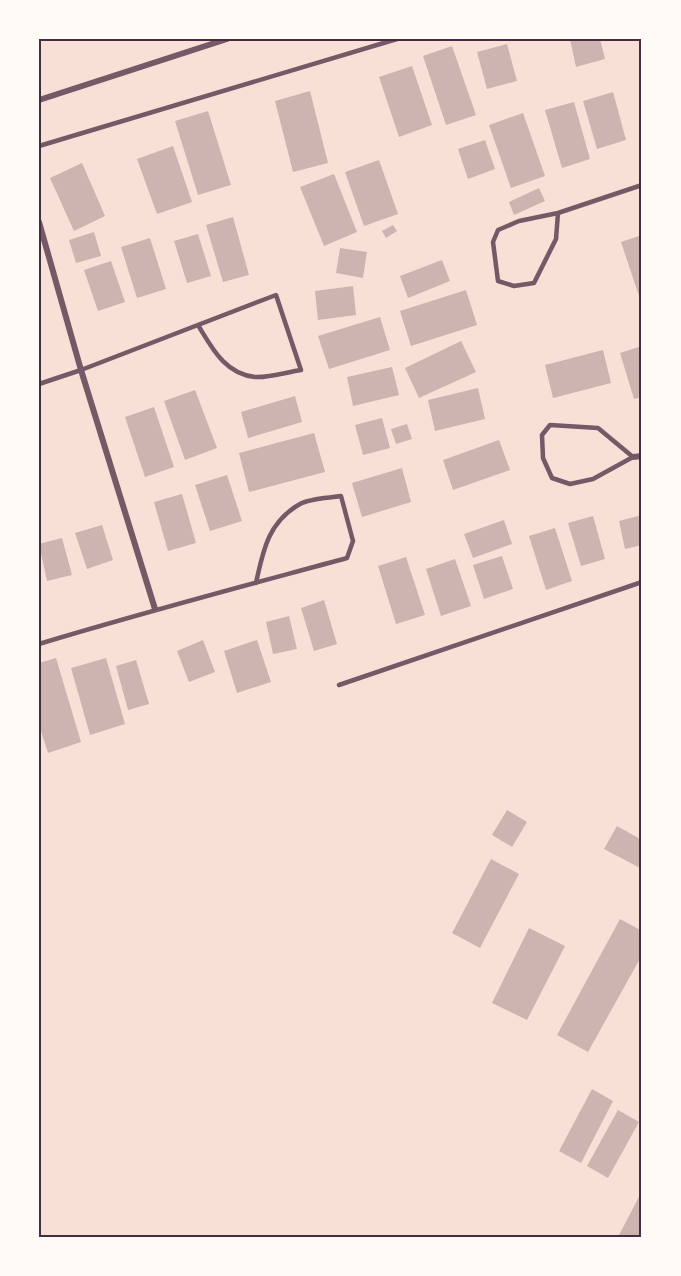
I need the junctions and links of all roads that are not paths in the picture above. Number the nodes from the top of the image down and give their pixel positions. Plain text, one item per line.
1 (227, 39) edge
2 (398, 39) edge
3 (39, 100) edge
4 (39, 147) edge
5 (642, 185) edge
6 (558, 213) junction
7 (39, 222) edge
8 (198, 325) junction
9 (81, 370) junction
10 (39, 384) edge
11 (642, 456) edge
12 (633, 458) junction
13 (642, 582) edge
14 (256, 583) junction
15 (155, 609) junction
16 (39, 644) edge
17 (339, 685) dead end

1 - 3 street
2 - 4 lane
5 - 6 lane
6 - 6 lane
7 - 9 street
8 - 8 lane
8 - 9 lane
9 - 10 lane
9 - 15 street
11 - 12 street
12 - 12 lane
13 - 17 lane
14 - 14 lane
14 - 15 lane
15 - 16 lane

